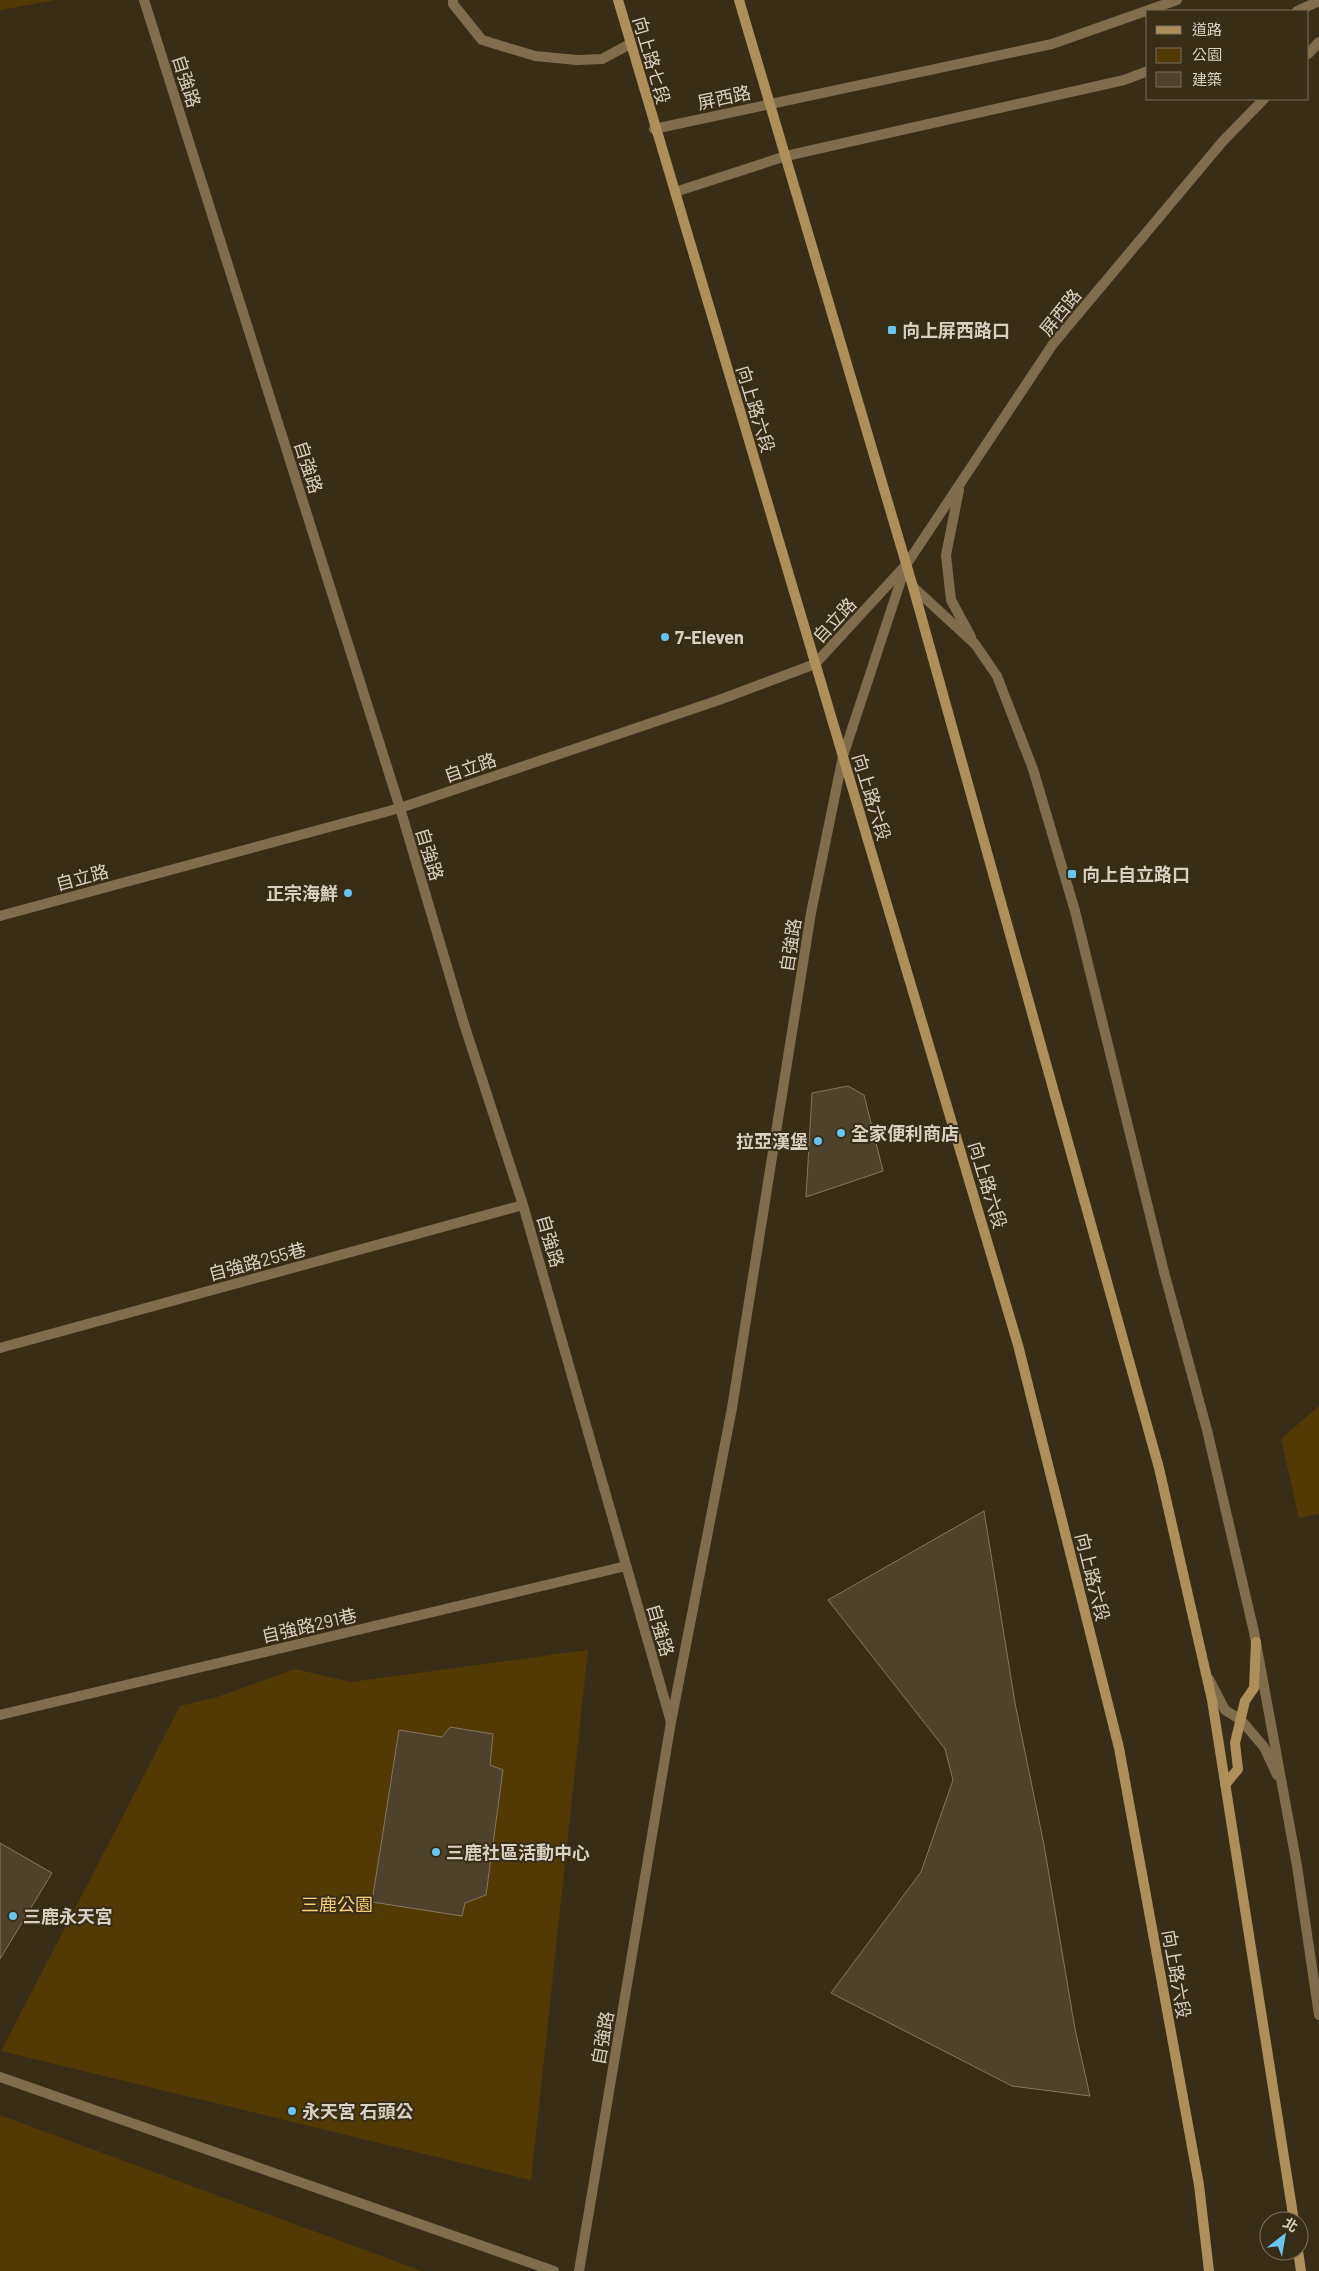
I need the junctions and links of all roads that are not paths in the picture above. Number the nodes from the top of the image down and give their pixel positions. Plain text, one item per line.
1 (144, 0) edge
2 (453, 0) edge
3 (618, 0) edge
4 (739, 0) edge
5 (1177, 0) edge
6 (1319, 0) edge
7 (1149, 10) edge
8 (1299, 10) edge
9 (1146, 11) edge
10 (1319, 42) edge
11 (630, 44) junction
12 (1309, 53) edge
13 (1146, 72) edge
14 (1263, 100) edge
15 (768, 104) junction
16 (654, 129) junction
17 (786, 156) junction
18 (675, 192) junction
19 (960, 486) junction
20 (906, 566) junction
21 (913, 587) junction
22 (975, 644) junction
23 (815, 664) junction
24 (843, 756) junction
25 (400, 808) junction
26 (0, 916) edge
27 (524, 1205) junction
28 (0, 1348) edge
29 (626, 1566) junction
30 (1256, 1642) junction
31 (1205, 1671) junction
32 (0, 1715) edge
33 (1241, 1720) junction
34 (671, 1722) junction
35 (1225, 1785) junction
36 (1284, 1790) junction
37 (1319, 2015) edge
38 (0, 2077) edge
39 (1292, 2211) edge
40 (554, 2271) edge
41 (579, 2271) edge
42 (1209, 2271) edge

1 - 25 street, 自強路
2 - 11 street
3 - 11 main road, 向上路七段
4 - 15 main road
5 - 7 street, 屏西路
6 - 8 street
9 - 15 street, 屏西路
10 - 12 street
11 - 16 main road, 向上路七段
13 - 17 street
14 - 19 street, 屏西路
15 - 16 street, 屏西路
15 - 17 main road
16 - 18 main road, 向上路六段
17 - 18 street
17 - 20 main road
18 - 23 main road, 向上路六段
19 - 20 street, 屏西路
19 - 22 street
20 - 21 main road
20 - 23 street, 自立路
20 - 24 street, 自強路
21 - 22 street
21 - 31 main road
22 - 30 street
23 - 24 main road, 向上路六段
23 - 25 street, 自立路
24 - 34 street, 自強路
24 - 42 main road, 向上路六段
25 - 26 street, 自立路
25 - 27 street, 自強路
27 - 28 street, 自強路255巷
27 - 29 street, 自強路
29 - 32 street, 自強路291巷
29 - 34 street, 自強路
30 - 33 main road
30 - 36 street
31 - 33 street
31 - 35 main road
33 - 35 main road
33 - 36 street
34 - 41 street, 自強路
35 - 39 main road
36 - 37 street
38 - 40 street

